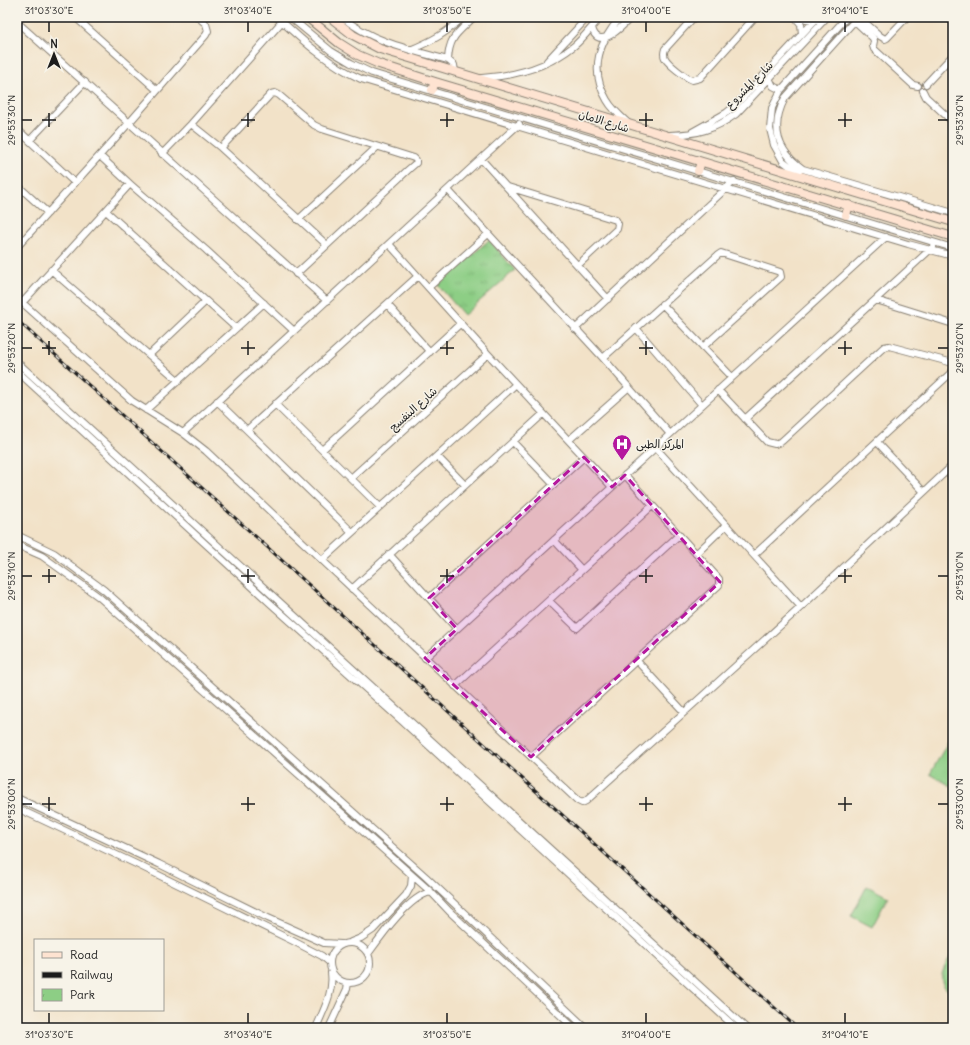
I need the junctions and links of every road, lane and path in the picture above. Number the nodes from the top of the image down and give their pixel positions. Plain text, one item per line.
1 (75, 17) edge
2 (198, 17) edge
3 (276, 17) edge
4 (290, 17) edge
5 (306, 17) edge
6 (330, 17) edge
7 (342, 17) edge
8 (463, 17) edge
9 (474, 17) edge
10 (588, 17) edge
11 (601, 17) edge
12 (621, 17) edge
13 (631, 17) edge
14 (694, 17) edge
15 (755, 17) edge
16 (795, 17) edge
17 (801, 17) edge
18 (828, 17) edge
19 (847, 17) edge
20 (907, 17) edge
21 (817, 18) edge
22 (857, 18) edge
23 (284, 19) edge
24 (17, 22) edge
25 (592, 27) junction
26 (834, 31) junction
27 (448, 32) junction
28 (802, 34) junction
29 (841, 36) junction
30 (605, 37) junction
31 (453, 38) junction
32 (397, 50) junction
33 (410, 50) junction
34 (789, 54) junction
35 (953, 55) edge
36 (448, 60) junction
37 (544, 64) junction
38 (455, 72) junction
39 (478, 78) junction
40 (770, 80) junction
41 (85, 82) junction
42 (926, 84) junction
43 (433, 86) junction
44 (918, 86) junction
45 (157, 90) junction
46 (781, 90) junction
47 (923, 91) junction
48 (523, 113) junction
49 (953, 122) edge
50 (129, 123) junction
51 (628, 123) junction
52 (191, 124) junction
53 (519, 126) junction
54 (17, 129) edge
55 (667, 135) junction
56 (687, 135) junction
57 (30, 140) junction
58 (377, 147) junction
59 (221, 148) junction
60 (162, 154) junction
61 (100, 156) junction
62 (482, 160) junction
63 (701, 162) junction
64 (698, 171) junction
65 (802, 176) junction
66 (734, 181) junction
67 (75, 184) junction
68 (130, 184) junction
69 (17, 185) edge
70 (507, 187) junction
71 (727, 189) junction
72 (448, 190) junction
73 (849, 206) junction
74 (106, 211) junction
75 (48, 213) junction
76 (953, 213) edge
77 (846, 215) junction
78 (298, 220) junction
79 (953, 222) edge
80 (488, 234) junction
81 (886, 237) junction
82 (953, 237) edge
83 (937, 243) junction
84 (18, 244) edge
85 (389, 244) junction
86 (327, 245) junction
87 (953, 248) edge
88 (931, 249) junction
89 (953, 256) edge
90 (578, 265) junction
91 (51, 270) junction
92 (296, 274) junction
93 (418, 276) junction
94 (429, 287) junction
95 (608, 299) junction
96 (876, 300) junction
97 (19, 301) edge
98 (206, 301) junction
99 (327, 301) junction
100 (264, 303) junction
101 (386, 304) junction
102 (662, 304) junction
103 (461, 323) junction
104 (953, 324) edge
105 (236, 328) junction
106 (636, 328) junction
107 (575, 329) junction
108 (294, 331) junction
109 (703, 347) junction
110 (430, 352) junction
111 (488, 354) junction
112 (149, 355) junction
113 (603, 358) junction
114 (17, 362) edge
115 (953, 363) edge
116 (17, 371) edge
117 (953, 371) edge
118 (732, 377) junction
119 (179, 381) junction
120 (516, 384) junction
121 (629, 388) junction
122 (718, 390) junction
123 (217, 401) junction
124 (276, 404) junction
125 (702, 405) junction
126 (146, 410) junction
127 (544, 414) junction
128 (745, 419) junction
129 (246, 430) junction
130 (183, 432) junction
131 (670, 434) junction
132 (569, 440) junction
133 (513, 442) junction
134 (877, 442) junction
135 (655, 448) junction
136 (322, 450) junction
137 (437, 456) junction
138 (584, 457) junction
139 (953, 465) edge
140 (625, 475) junction
141 (351, 478) junction
142 (465, 485) junction
143 (554, 485) junction
144 (612, 486) junction
145 (924, 492) junction
146 (652, 506) junction
147 (380, 507) junction
148 (726, 525) junction
149 (352, 532) junction
150 (679, 534) junction
151 (17, 535) edge
152 (554, 540) junction
153 (17, 545) edge
154 (389, 554) junction
155 (696, 554) junction
156 (754, 555) junction
157 (322, 560) junction
158 (582, 570) junction
159 (88, 578) junction
160 (82, 585) junction
161 (352, 589) junction
162 (429, 598) junction
163 (548, 600) junction
164 (800, 607) junction
165 (457, 629) junction
166 (425, 658) junction
167 (637, 660) junction
168 (455, 686) junction
169 (684, 712) junction
170 (531, 757) junction
171 (17, 798) edge
172 (17, 808) edge
173 (371, 828) junction
174 (366, 835) junction
175 (412, 876) junction
176 (431, 892) junction
177 (455, 904) junction
178 (449, 911) junction
179 (268, 918) junction
180 (264, 926) junction
181 (351, 942) junction
182 (342, 944) junction
183 (368, 954) junction
184 (329, 962) junction
185 (331, 972) junction
186 (348, 983) junction
187 (316, 1028) edge
188 (329, 1028) edge
189 (574, 1028) edge
190 (586, 1028) edge
191 (736, 1028) edge
192 (746, 1028) edge

1 - 45 street
2 - 45 street
3 - 23 street
4 - 43 street
5 - 43 street, شارع الامان
6 - 32 street, شارع الامان
7 - 32 street
8 - 27 street
9 - 31 street
10 - 37 street
11 - 25 street
12 - 30 street
13 - 30 street
14 - 15 street
16 - 28 street
17 - 21 street
18 - 34 street, شارع المشروع
19 - 26 street
20 - 22 street
21 - 28 street
22 - 29 street
22 - 44 street
23 - 52 street
23 - 53 street
24 - 41 street
25 - 30 street
25 - 37 street
26 - 29 street
26 - 46 street
27 - 31 street
27 - 33 street
28 - 34 street
29 - 76 street
30 - 51 street
31 - 36 street
32 - 33 street
32 - 38 street, شارع الامان
33 - 36 street
34 - 40 street, شارع المشروع
34 - 56 street
35 - 42 street
36 - 38 street
37 - 39 street
38 - 39 street, شارع الامان
39 - 51 street, شارع الامان
40 - 46 street
40 - 56 street, شارع المشروع
41 - 50 street
41 - 57 street
42 - 44 street
42 - 47 street
43 - 48 street, شارع الامان
44 - 47 street
45 - 50 street
46 - 65 street
47 - 49 street
48 - 53 street
48 - 63 street, شارع الامان
48 - 64 street
50 - 60 street
50 - 61 street
51 - 55 street, شارع الامان
52 - 59 street
52 - 60 street
53 - 62 street
53 - 71 street
54 - 57 street
55 - 56 street, شارع المشروع
55 - 65 street, شارع الامان
57 - 67 street
58 - 59 street
58 - 78 street
58 - 86 street
59 - 78 street
60 - 92 street
61 - 67 street
61 - 68 street
62 - 70 street
62 - 72 street
63 - 64 street
63 - 73 street, شارع الامان
64 - 66 street
65 - 79 street, شارع الامان
66 - 71 street
66 - 77 street
67 - 75 street
68 - 74 street
68 - 100 street
69 - 75 street
70 - 90 street
70 - 90 street
71 - 81 street
71 - 95 street
72 - 80 street
72 - 85 street
73 - 77 street
73 - 82 street, شارع الامان
74 - 91 street
74 - 98 street
75 - 84 street
77 - 83 street
78 - 86 street
80 - 94 street
80 - 107 street
81 - 88 street
81 - 118 street
83 - 87 street
83 - 88 street
85 - 93 street
85 - 99 street
86 - 92 street
88 - 89 street
88 - 96 street
90 - 95 street
91 - 97 street
91 - 112 street
92 - 99 street
93 - 94 street
93 - 101 street
94 - 103 street
95 - 107 street
96 - 104 street
96 - 128 street
97 - 126 street
98 - 105 street
98 - 112 street
99 - 108 street
100 - 105 street
100 - 108 street
101 - 110 street
101 - 124 street
102 - 106 street
102 - 109 street
102 - 109 street
103 - 110 street
103 - 111 street
105 - 119 street
106 - 113 street
106 - 125 street
107 - 113 street
108 - 123 street
109 - 118 street
110 - 136 street
111 - 120 street
111 - 141 street, شارع البنفسج
112 - 119 street
113 - 121 street
114 - 192 street
115 - 128 street
116 - 191 street
117 - 134 street
118 - 122 street
119 - 126 street
120 - 127 street
120 - 137 street
121 - 131 street
121 - 132 street
122 - 125 street
122 - 128 street
123 - 129 street
123 - 130 street
124 - 129 street
124 - 136 street
125 - 131 street
126 - 130 street
127 - 132 street
127 - 133 street
129 - 149 street
130 - 157 street
131 - 135 street
132 - 138 street
133 - 142 street
133 - 143 street
134 - 145 street
134 - 156 street
135 - 140 street
135 - 148 street
136 - 141 street
137 - 142 street
137 - 147 street
138 - 143 street
138 - 144 street
139 - 145 street
140 - 144 street
140 - 146 street
141 - 147 street
142 - 154 street
143 - 162 street
144 - 152 street
145 - 164 street
146 - 150 street
146 - 158 street
147 - 149 street
148 - 155 street
148 - 156 street
149 - 157 street
150 - 155 street
150 - 163 street
151 - 159 street
152 - 158 street
152 - 165 street
153 - 160 street
154 - 161 street
154 - 162 street
155 - 167 street
156 - 164 street
157 - 161 street
158 - 163 street
159 - 160 street
159 - 173 street
160 - 174 street
161 - 166 street
162 - 165 street
163 - 168 street
164 - 169 street
165 - 166 street
166 - 168 street
167 - 169 street
167 - 170 street
168 - 170 street
169 - 170 street
171 - 179 street
172 - 180 street
173 - 174 street
173 - 177 street
174 - 175 street
175 - 176 street
175 - 181 street
176 - 178 street
176 - 183 street
177 - 178 street
177 - 190 street
178 - 189 street
179 - 180 street
179 - 182 street
180 - 184 street
181 - 182 street
181 - 183 street
182 - 184 street
183 - 186 street
184 - 185 street
185 - 186 street
185 - 187 street
186 - 188 street

